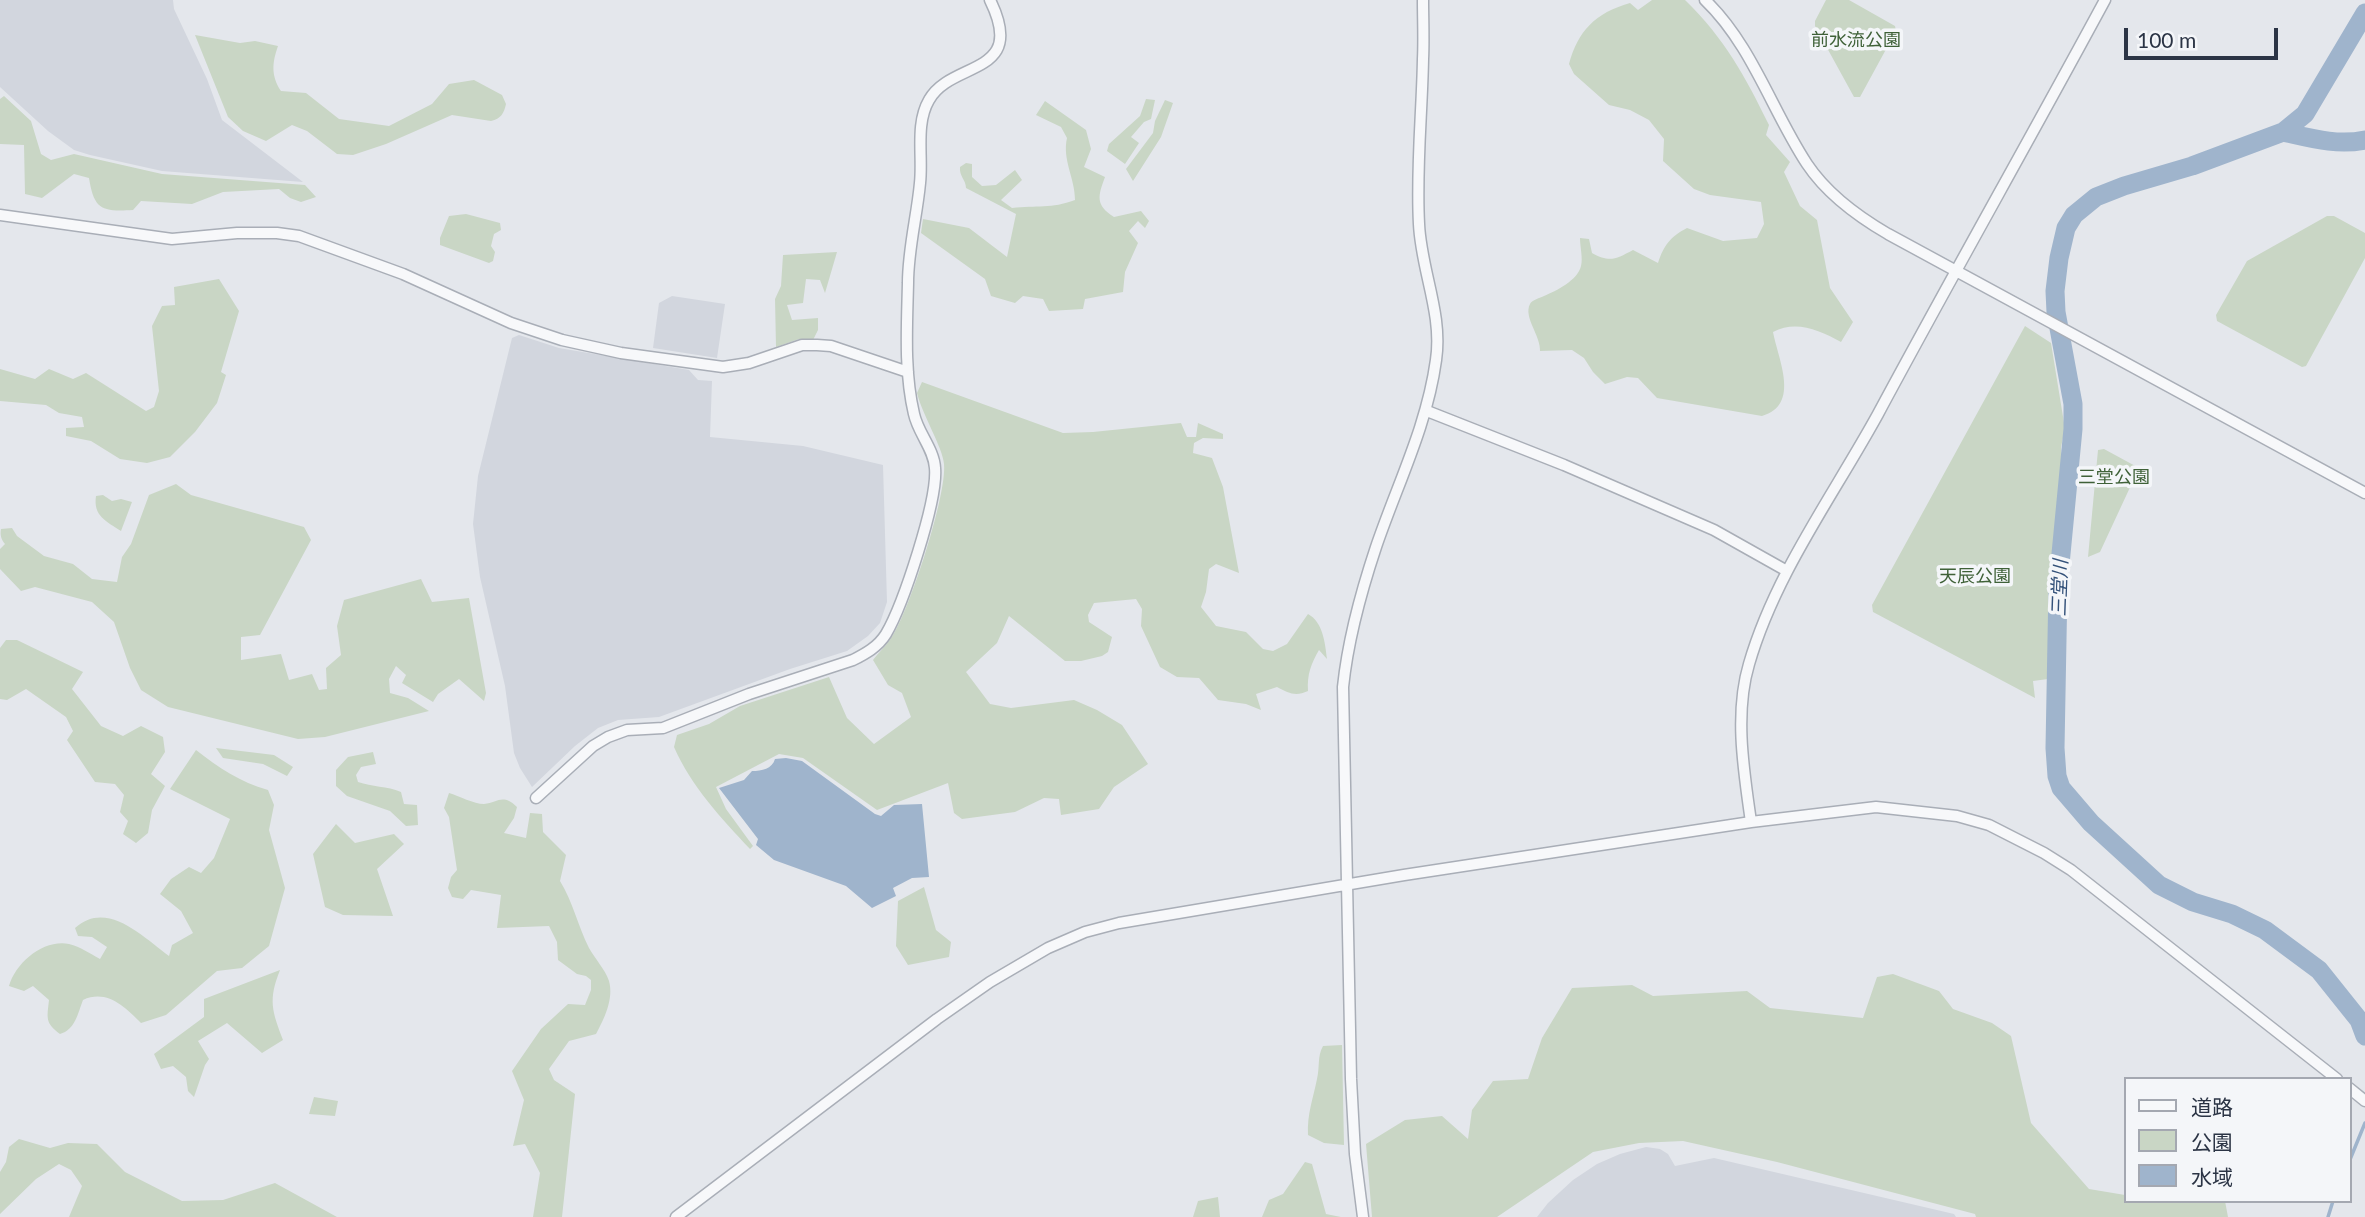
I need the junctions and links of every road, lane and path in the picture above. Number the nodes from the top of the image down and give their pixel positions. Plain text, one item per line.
1 (990, 0) edge
2 (1423, 0) edge
3 (1705, 0) edge
4 (2105, 0) edge
5 (0, 215) edge
6 (1955, 269) junction
7 (908, 372) junction
8 (1427, 411) junction
9 (2365, 493) edge
10 (1787, 571) junction
11 (536, 798) dead end
12 (1751, 822) junction
13 (1346, 886) junction
14 (2334, 1077) edge
15 (2351, 1090) edge
16 (2365, 1101) edge
17 (676, 1217) edge
18 (1363, 1217) edge

1 - 7 street
2 - 8 street
3 - 6 street
4 - 6 street
5 - 7 street
6 - 9 street
6 - 10 street
7 - 11 street
8 - 10 street
8 - 13 street
10 - 12 street
12 - 13 street
12 - 14 street
13 - 17 street
13 - 18 street
15 - 16 street

